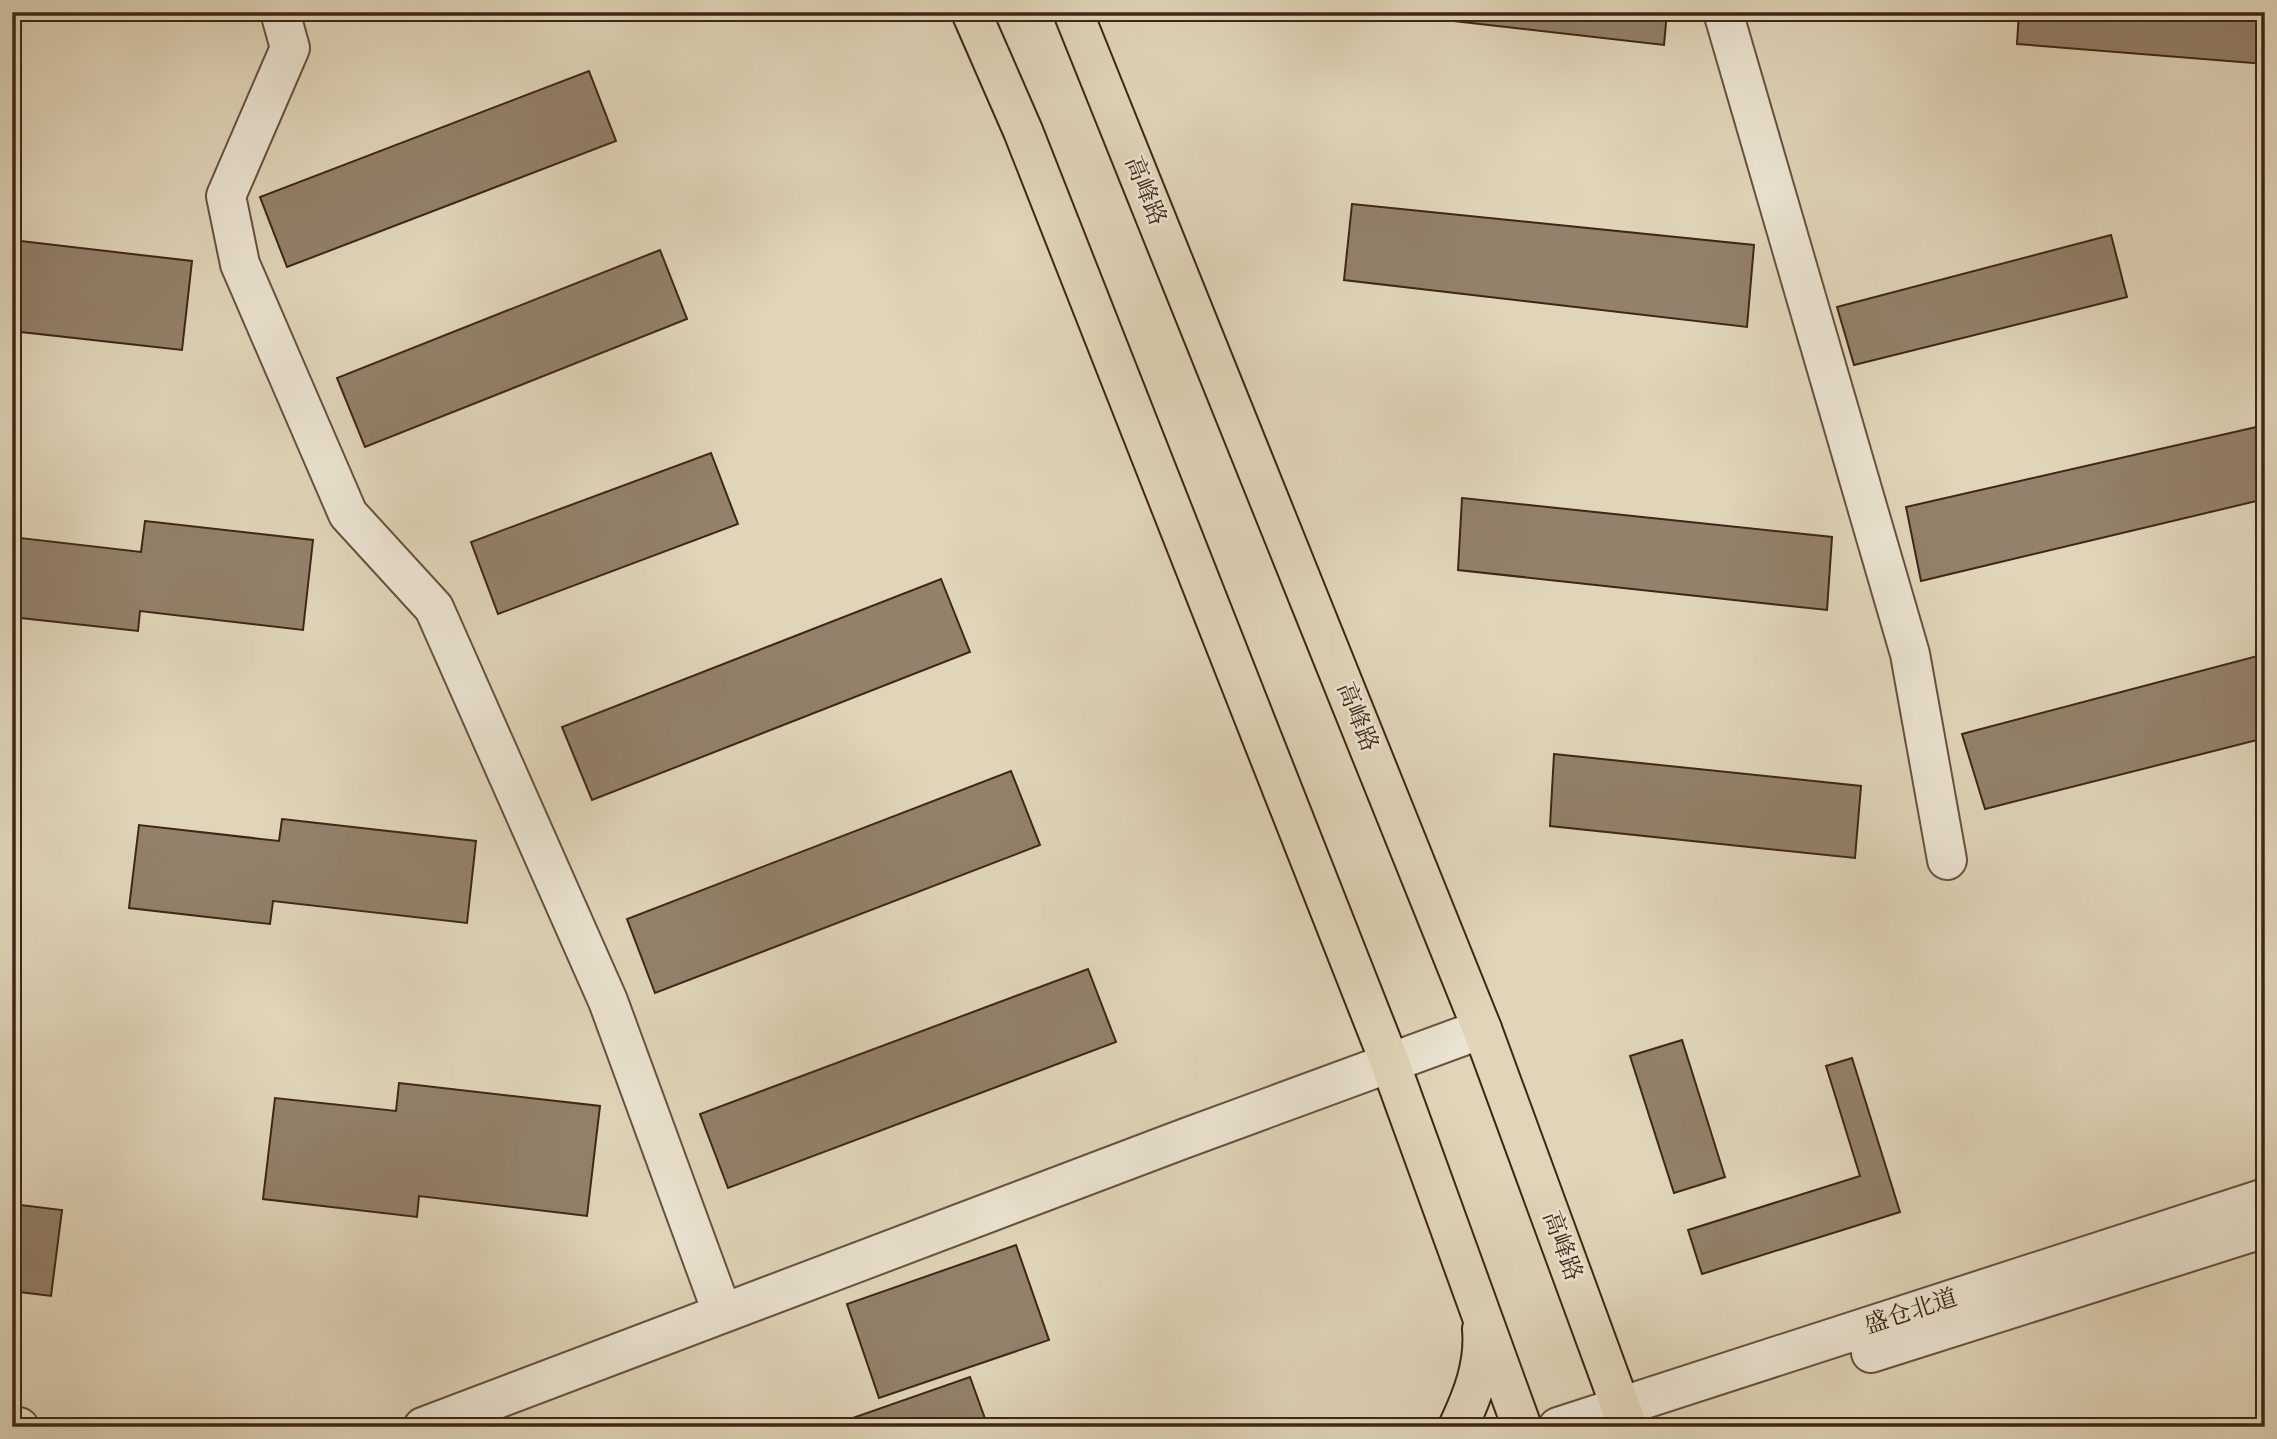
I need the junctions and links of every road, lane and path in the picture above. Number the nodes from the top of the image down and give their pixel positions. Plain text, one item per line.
1 (280, 12) edge
2 (971, 12) edge
3 (1073, 12) edge
4 (1723, 12) edge
5 (1947, 860) dead end
6 (1482, 1029) junction
7 (1390, 1063) junction
8 (2265, 1198) edge
9 (2265, 1228) edge
10 (722, 1312) junction
11 (1480, 1313) junction
12 (1629, 1420) edge
13 (12, 1426) edge
14 (19, 1427) edge
15 (423, 1427) edge
16 (1458, 1427) edge
17 (1522, 1427) edge
18 (1558, 1427) edge

1 - 10 street
2 - 7 main road
3 - 6 main road, 高峰路
4 - 5 street
6 - 7 street
6 - 12 main road, 高峰路
7 - 10 street
7 - 11 main road
8 - 12 street, 盛仓北道
9 - 12 street, 盛仓北道
10 - 15 street
11 - 16 main road
11 - 17 main road
12 - 18 street, 盛仓北道
13 - 14 street

